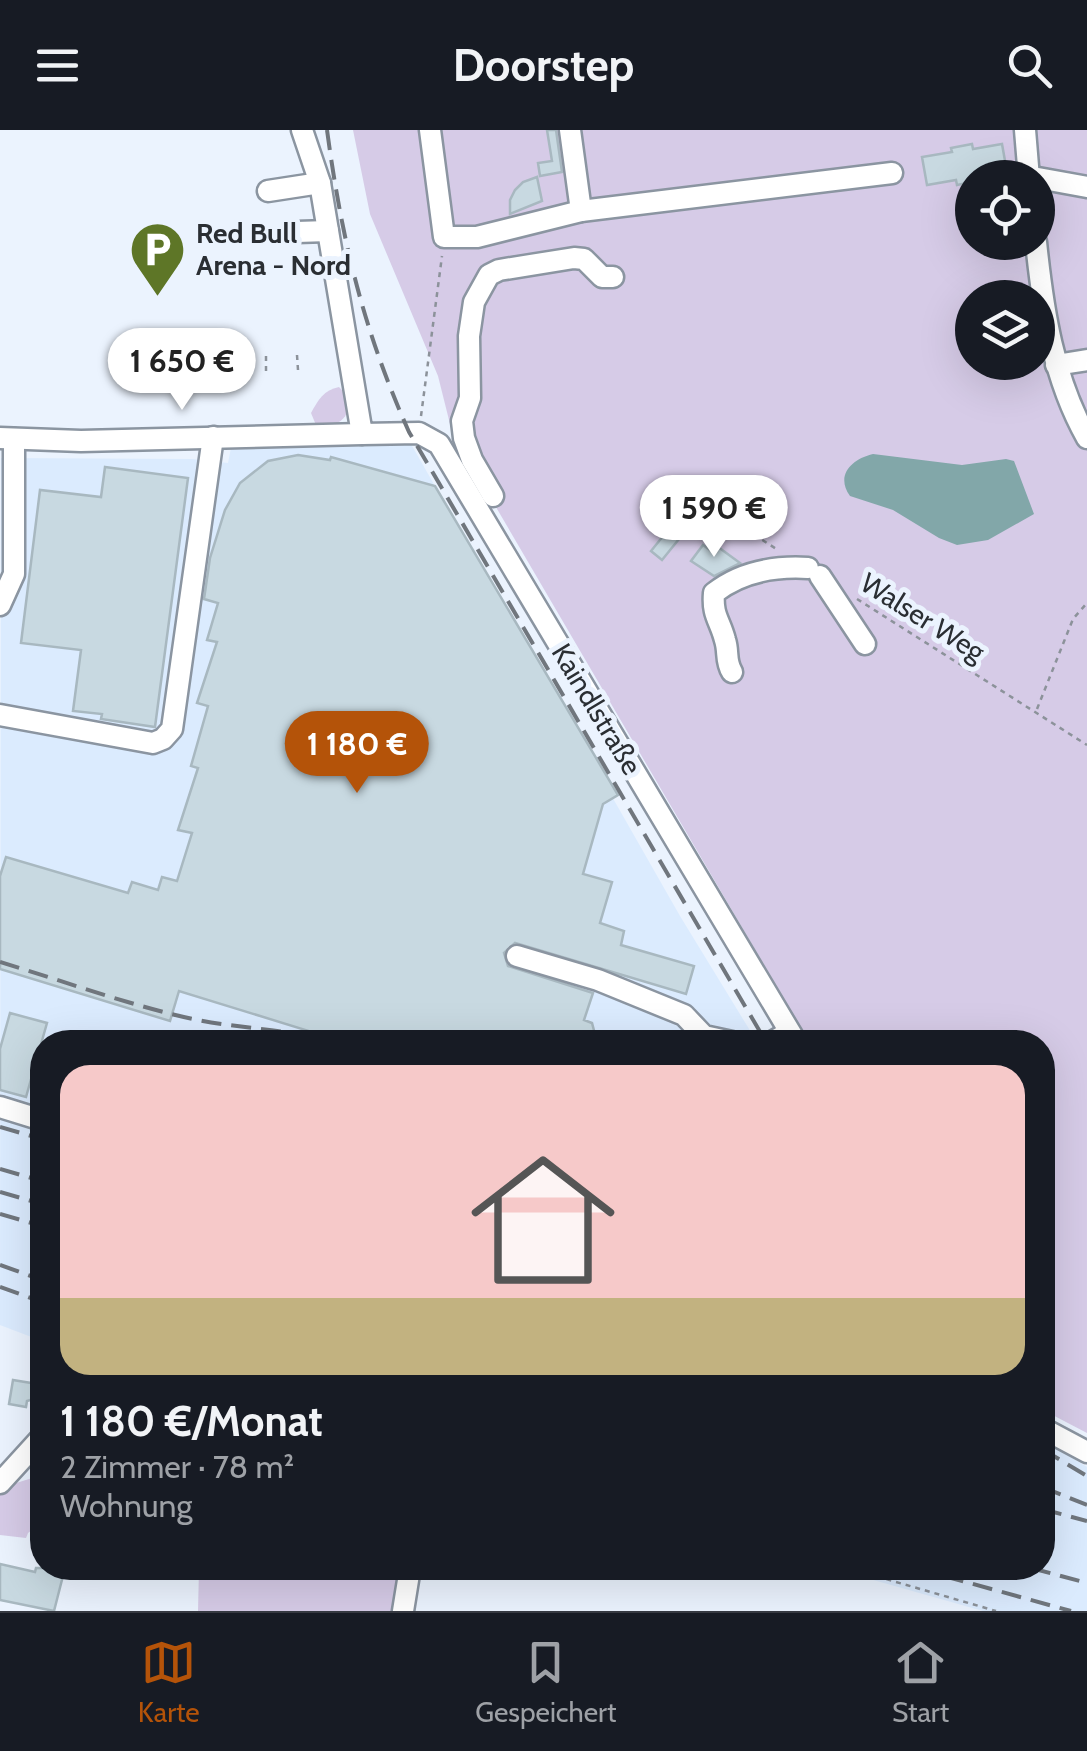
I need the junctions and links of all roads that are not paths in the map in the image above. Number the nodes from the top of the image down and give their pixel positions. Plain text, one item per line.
1 (302, 130) edge
2 (430, 130) edge
3 (570, 130) edge
4 (1025, 130) edge
5 (1029, 160) edge
6 (892, 173) dead end
7 (1055, 181) edge
8 (320, 183) junction
9 (1087, 187) edge
10 (268, 190) dead end
11 (581, 211) junction
12 (328, 230) junction
13 (297, 232) dead end
14 (1039, 260) edge
15 (613, 277) dead end
16 (1087, 360) edge
17 (1056, 364) junction
18 (362, 434) junction
19 (213, 437) junction
20 (7, 438) edge
21 (1087, 438) edge
22 (493, 496) dead end
23 (0, 604) edge
24 (865, 644) dead end
25 (732, 672) dead end
26 (0, 715) edge
27 (517, 956) dead end
28 (698, 1030) edge
29 (781, 1030) edge
30 (0, 1107) edge
31 (30, 1116) edge
32 (1055, 1435) edge
33 (30, 1450) edge
34 (1087, 1452) edge
35 (0, 1483) edge
36 (408, 1580) edge
37 (403, 1611) edge

1 - 8 street
2 - 11 street
3 - 11 street
4 - 5 street
6 - 11 street
7 - 9 street
8 - 10 street
8 - 12 street
12 - 13 street
12 - 18 street
14 - 17 street
15 - 22 street
16 - 17 street
17 - 21 street
18 - 19 street
18 - 29 street, Kaindlstraße
19 - 20 street
19 - 26 street
20 - 23 street
24 - 25 street
27 - 28 street
30 - 31 street
32 - 34 street
33 - 35 street
36 - 37 street

